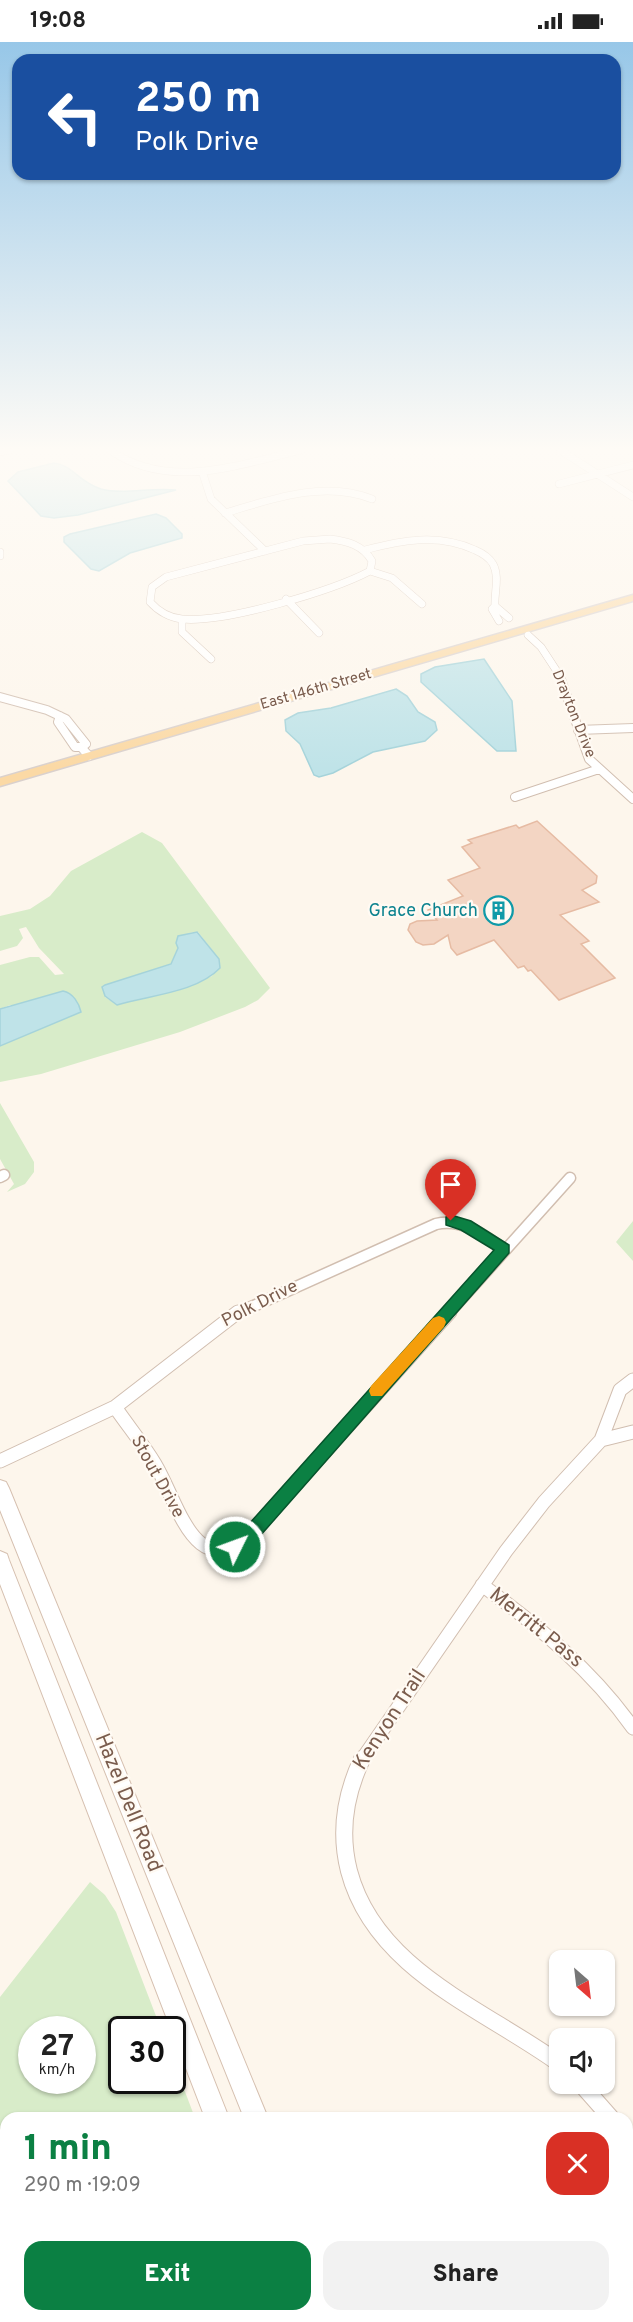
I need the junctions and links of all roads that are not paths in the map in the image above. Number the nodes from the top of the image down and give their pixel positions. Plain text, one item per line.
1 (244, 556) edge
2 (369, 556) edge
3 (484, 556) edge
4 (370, 571) junction
5 (633, 591) edge
6 (633, 598) edge
7 (286, 599) junction
8 (422, 604) dead end
9 (495, 606) junction
10 (509, 618) dead end
11 (182, 619) junction
12 (499, 621) dead end
13 (319, 633) dead end
14 (528, 635) dead end
15 (520, 638) dead end
16 (542, 652) junction
17 (211, 659) dead end
18 (0, 697) edge
19 (633, 728) edge
20 (578, 730) junction
21 (84, 751) junction
22 (599, 769) junction
23 (0, 773) edge
24 (0, 782) edge
25 (515, 797) dead end
26 (633, 799) edge
27 (570, 1178) dead end
28 (504, 1249) junction
29 (633, 1380) edge
30 (115, 1407) junction
31 (633, 1432) edge
32 (601, 1440) junction
33 (0, 1461) edge
34 (0, 1488) edge
35 (0, 1560) edge
36 (482, 1585) junction
37 (633, 1728) edge
38 (549, 2057) edge
39 (590, 2094) edge
40 (215, 2112) edge
41 (254, 2112) edge
42 (606, 2112) edge

1 - 11 street
2 - 4 street
3 - 9 street
4 - 7 street
4 - 8 street
5 - 21 main road, East 146th Street
6 - 21 main road, East 146th Street
7 - 11 street
7 - 13 street
9 - 10 street
9 - 12 street
11 - 17 street
14 - 16 street, Drayton Drive
15 - 16 street, Drayton Drive
16 - 20 street, Drayton Drive
18 - 21 street
19 - 20 street
20 - 22 street, Drayton Drive
21 - 23 main road, East 146th Street
21 - 24 main road, East 146th Street
22 - 25 street
22 - 26 street, Drayton Drive
27 - 28 street
28 - 30 street, Polk Drive
28 - 30 street, Stout Drive
29 - 32 street, Kenyon Trail
30 - 33 street, Polk Drive
31 - 32 street
32 - 36 street, Kenyon Trail
34 - 41 main road, Hazel Dell Road
35 - 40 main road, Hazel Dell Road
36 - 37 street, Merritt Pass
36 - 38 street, Kenyon Trail
39 - 42 street

